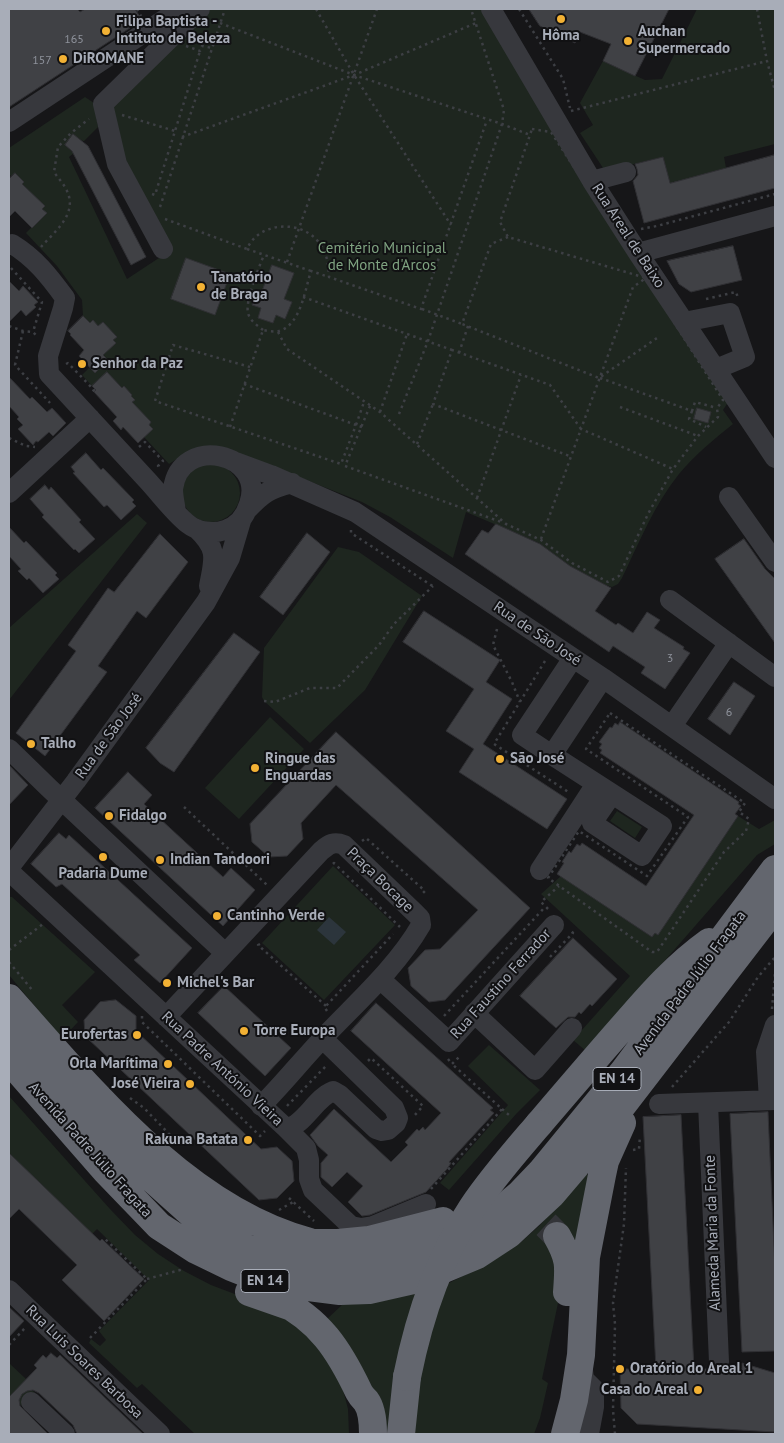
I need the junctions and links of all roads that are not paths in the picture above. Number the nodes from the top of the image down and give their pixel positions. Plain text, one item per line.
1 (180, 9) edge
2 (200, 9) edge
3 (491, 9) edge
4 (9, 122) edge
5 (626, 172) dead end
6 (592, 181) junction
7 (775, 216) edge
8 (9, 245) edge
9 (163, 249) dead end
10 (638, 253) junction
11 (684, 322) junction
12 (716, 369) junction
13 (90, 418) junction
14 (775, 458) edge
15 (236, 462) junction
16 (133, 466) junction
17 (176, 478) junction
18 (292, 484) junction
19 (9, 493) edge
20 (729, 496) dead end
21 (176, 512) junction
22 (244, 515) junction
23 (197, 530) junction
24 (775, 562) edge
25 (670, 600) dead end
26 (206, 602) junction
27 (729, 643) junction
28 (573, 658) junction
29 (775, 677) edge
30 (603, 678) junction
31 (672, 726) junction
32 (9, 749) edge
33 (552, 755) junction
34 (775, 799) edge
35 (61, 800) junction
36 (9, 869) edge
37 (540, 870) dead end
38 (775, 870) edge
39 (775, 908) edge
40 (738, 920) junction
41 (554, 925) dead end
42 (225, 953) junction
43 (380, 979) junction
44 (9, 998) edge
45 (474, 1013) junction
46 (166, 1017) junction
47 (774, 1027) edge
48 (9, 1028) edge
49 (572, 1028) dead end
50 (322, 1038) junction
51 (9, 1060) edge
52 (9, 1086) edge
53 (635, 1090) junction
54 (663, 1098) road end
55 (772, 1100) edge
56 (708, 1102) junction
57 (274, 1118) junction
58 (79, 1123) junction
59 (432, 1207) joint
60 (195, 1217) junction
61 (314, 1233) junction
62 (556, 1236) tunnel mouth
63 (190, 1259) junction
64 (9, 1290) edge
65 (292, 1307) junction
66 (581, 1355) junction
67 (719, 1362) dead end
68 (362, 1397) junction
69 (31, 1402) dead end
70 (65, 1434) edge
71 (160, 1434) edge
72 (361, 1434) edge
73 (373, 1434) edge
74 (401, 1434) edge
75 (548, 1434) edge
76 (565, 1434) edge
77 (590, 1434) edge

1 - 4 street
2 - 9 street
3 - 6 street, Rua Areal de Baixo
5 - 6 street
6 - 10 street, Rua Areal de Baixo
7 - 10 street
8 - 13 street
10 - 11 street, Rua Areal de Baixo
11 - 12 street, Rua Areal de Baixo
11 - 12 street
12 - 14 street, Rua Areal de Baixo
13 - 16 street
13 - 19 street
15 - 17 street
15 - 18 street, Rua de São José
15 - 22 street
16 - 17 street
16 - 21 street
17 - 21 street
18 - 22 street, Rua de São José
18 - 28 street, Rua de São José
20 - 24 street
21 - 23 street
22 - 23 street
22 - 26 street, Rua de São José
23 - 26 street, Rua de São José
25 - 27 street
26 - 35 street, Rua de São José
27 - 29 street
27 - 31 street
28 - 30 street, Rua de São José
28 - 33 street
30 - 31 street, Rua de São José
30 - 33 street
31 - 34 street, Rua de São José
32 - 35 street
33 - 37 street
35 - 36 street, Rua de São José
35 - 42 street
36 - 46 street, Rua Padre António Vieira
38 - 40 highway, Avenida Padre Júlio Fragata / EN 14
39 - 53 highway, Avenida Padre Júlio Fragata / EN 14
40 - 60 highway, Avenida Padre Júlio Fragata / EN 14
40 - 74 highway, bridge
41 - 45 street, Rua Faustino Ferrador
42 - 43 street, Praça Bocage
42 - 46 street, Praça Bocage
43 - 45 street, Rua Faustino Ferrador
43 - 50 street, Praça Bocage
44 - 61 highway
45 - 49 street
46 - 57 street, Rua Padre António Vieira
47 - 55 street
48 - 58 highway, Avenida Padre Júlio Fragata / EN 14
50 - 57 street, Praça Bocage
50 - 57 street
51 - 58 highway, Avenida Padre Júlio Fragata / EN 14
52 - 65 highway
53 - 63 highway, Avenida Padre Júlio Fragata / EN 14
53 - 66 highway
54 - 56 street
55 - 56 street
56 - 67 street, Alameda Maria da Fonte
57 - 59 street, Rua Padre António Vieira
58 - 60 highway, Avenida Padre Júlio Fragata / EN 14
58 - 63 highway, Avenida Padre Júlio Fragata / EN 14
59 - 61 highway
60 - 61 highway
62 - 75 highway
63 - 65 highway
64 - 71 street, Rua Luis Soares Barbosa
65 - 68 highway
66 - 76 highway
66 - 77 street
68 - 72 street
68 - 73 highway
69 - 70 street

